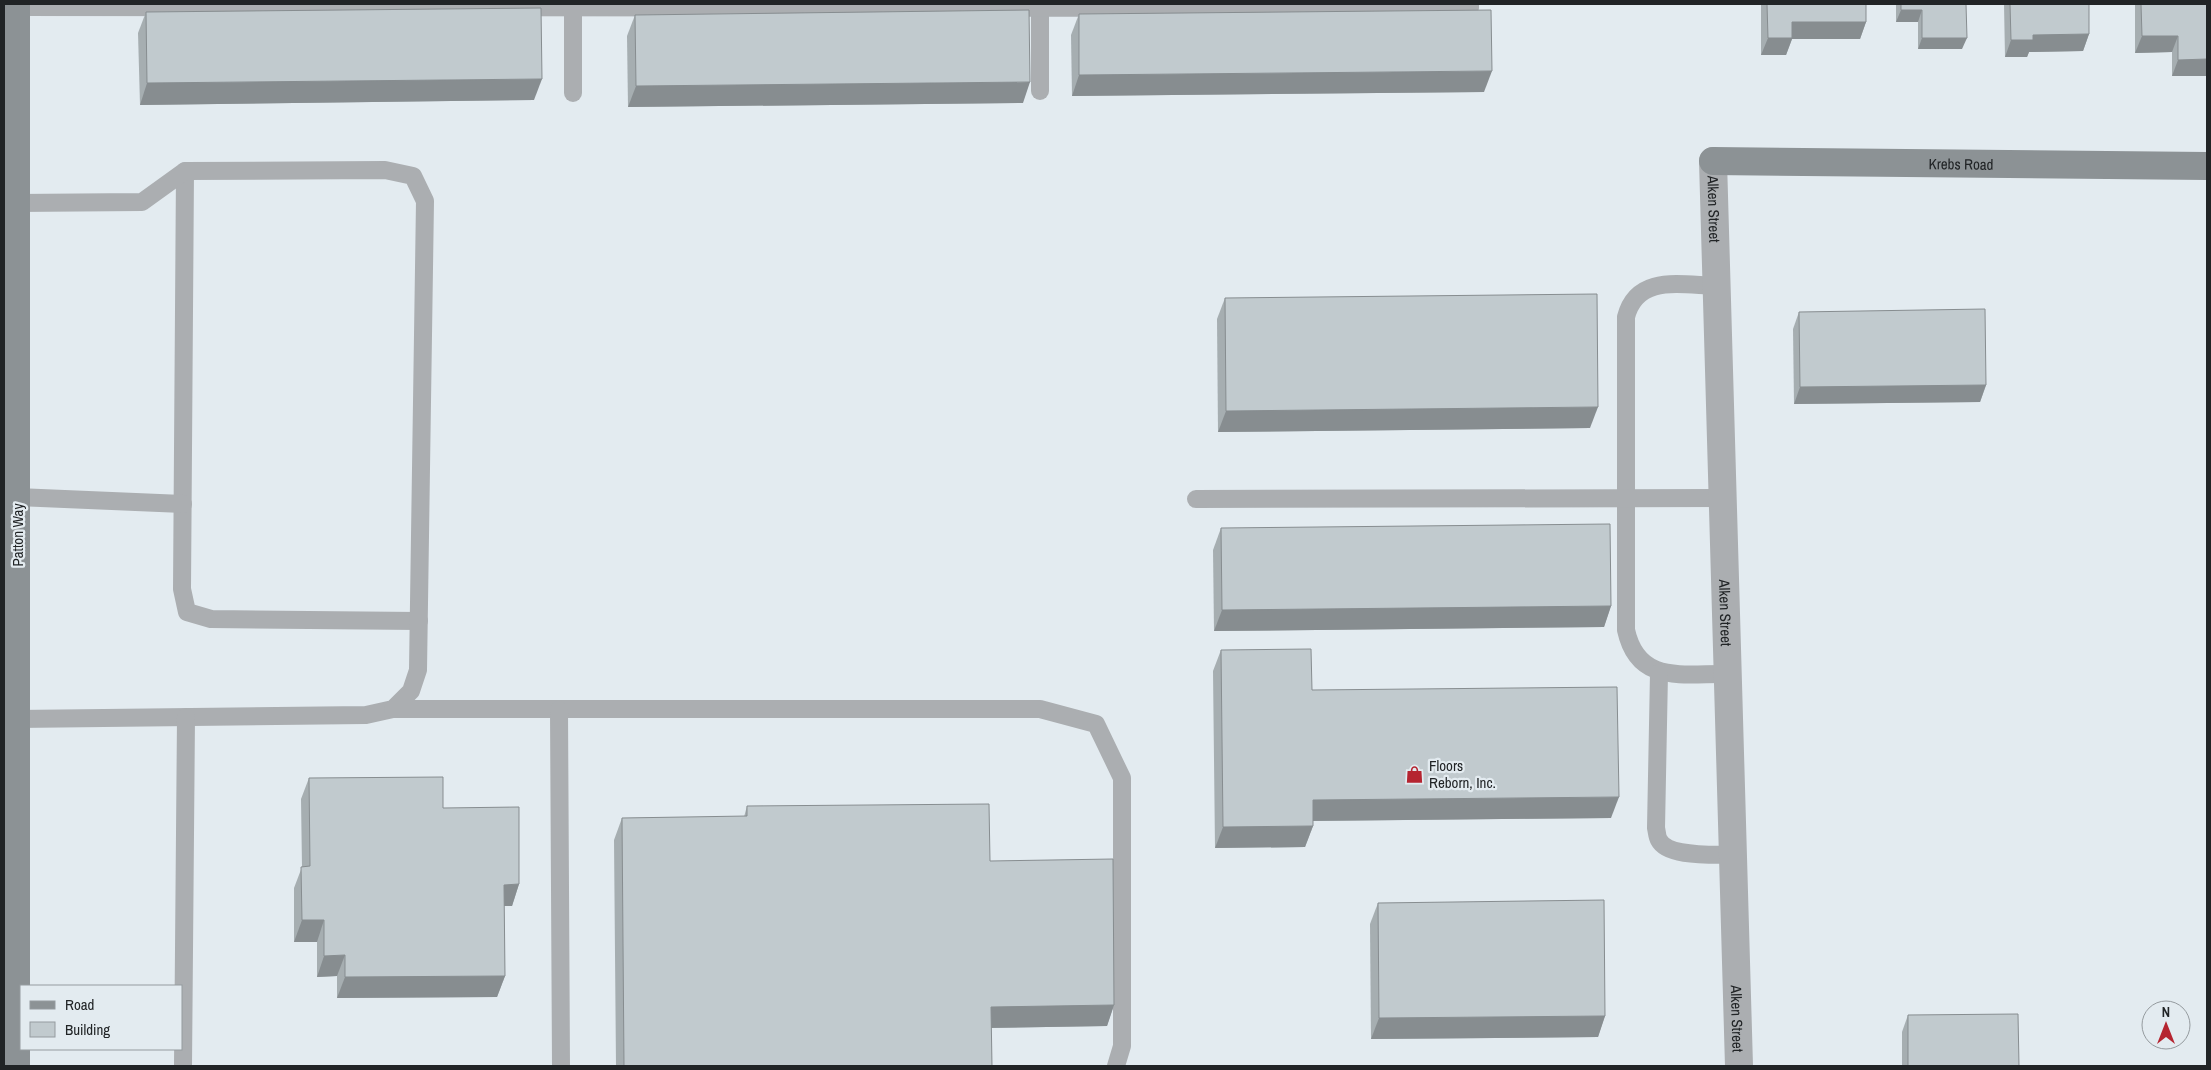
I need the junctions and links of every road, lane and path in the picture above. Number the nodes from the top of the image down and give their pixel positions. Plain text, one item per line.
1 (1470, 4) edge
2 (16, 5) edge
3 (163, 5) edge
4 (573, 5) edge
5 (1040, 5) edge
6 (1040, 92) dead end
7 (573, 93) dead end
8 (1713, 161) joint
9 (2207, 166) edge
10 (185, 171) junction
11 (16, 203) junction
12 (1716, 286) junction
13 (10, 362) edge
14 (17, 497) junction
15 (1626, 498) junction
16 (1722, 498) junction
17 (1196, 499) dead end
18 (183, 504) junction
19 (419, 621) junction
20 (1659, 673) junction
21 (1728, 674) junction
22 (393, 709) junction
23 (559, 710) junction
24 (186, 717) junction
25 (17, 719) junction
26 (1732, 855) junction
27 (16, 1066) edge
28 (184, 1066) edge
29 (561, 1066) edge
30 (1116, 1066) edge
31 (1739, 1066) edge

1 - 5 lane
2 - 3 lane
2 - 11 street, Patton Way
3 - 4 lane
4 - 5 lane
4 - 7 lane
5 - 6 lane
8 - 9 street, Krebs Road
8 - 12 street, Alken Street
10 - 11 lane
10 - 18 lane
10 - 19 lane
11 - 13 street, Patton Way
12 - 15 lane
12 - 16 street, Alken Street
13 - 14 street, Patton Way
14 - 18 lane
14 - 25 street, Patton Way
15 - 16 lane
15 - 17 lane
15 - 20 lane
16 - 21 street, Alken Street
18 - 19 lane
19 - 22 lane
20 - 21 lane
20 - 26 lane
21 - 26 street, Alken Street
22 - 23 lane
22 - 24 lane
23 - 29 lane
23 - 30 lane
24 - 25 lane
24 - 28 lane
25 - 27 street, Patton Way
26 - 31 street, Alken Street

